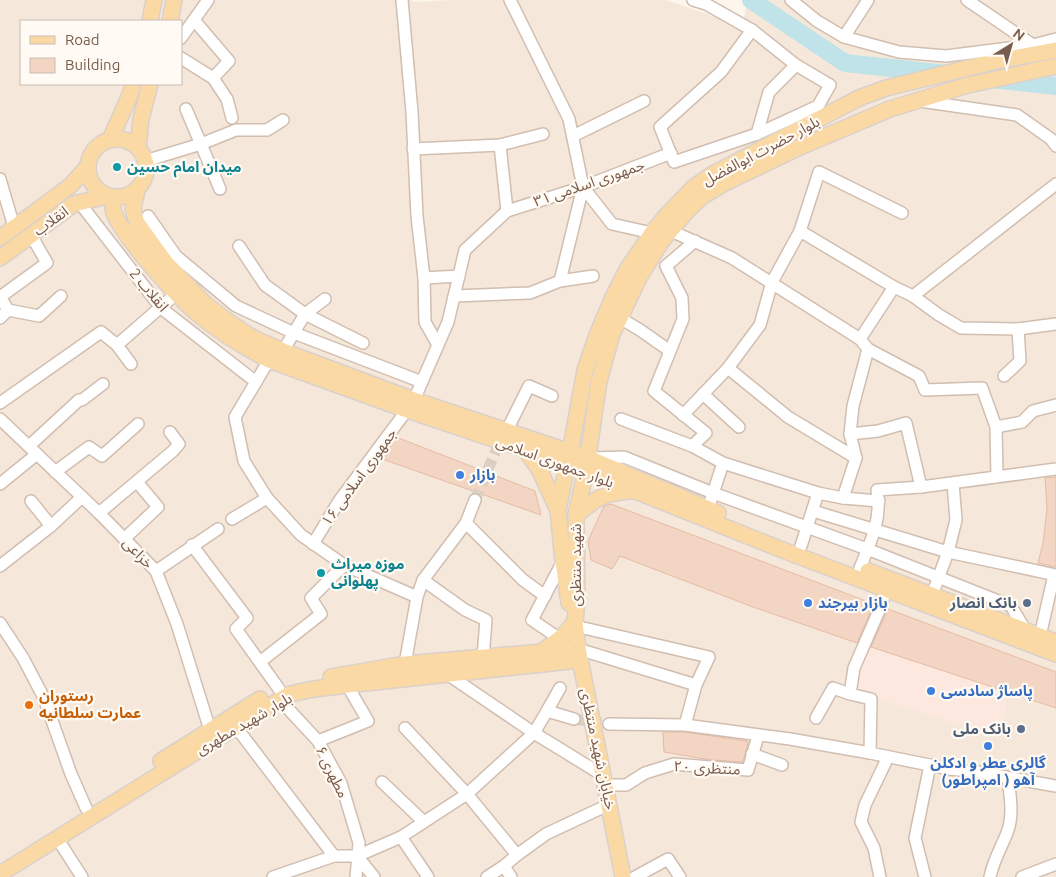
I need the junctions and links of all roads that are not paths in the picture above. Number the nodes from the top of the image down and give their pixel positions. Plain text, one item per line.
1 (154, 0) edge
2 (174, 0) edge
3 (208, 0) edge
4 (402, 0) edge
5 (510, 0) edge
6 (693, 0) edge
7 (791, 0) edge
8 (868, 0) edge
9 (967, 0) edge
10 (150, 20) edge
11 (170, 20) edge
12 (194, 20) junction
13 (752, 30) junction
14 (182, 37) edge
15 (844, 37) junction
16 (1056, 39) edge
17 (1033, 45) junction
18 (1056, 50) edge
19 (182, 59) edge
20 (796, 65) junction
21 (1056, 66) edge
22 (213, 78) junction
23 (133, 85) edge
24 (150, 85) edge
25 (917, 100) junction
26 (644, 102) dead end
27 (186, 109) dead end
28 (232, 118) dead end
29 (283, 120) dead end
30 (543, 134) dead end
31 (757, 134) junction
32 (573, 136) junction
33 (110, 140) junction
34 (201, 144) junction
35 (500, 145) junction
36 (1056, 146) edge
37 (413, 149) junction
38 (671, 153) junction
39 (142, 154) junction
40 (88, 166) junction
41 (0, 179) edge
42 (1056, 184) edge
43 (583, 186) junction
44 (220, 189) dead end
45 (137, 190) junction
46 (110, 197) junction
47 (79, 202) junction
48 (3, 203) edge
49 (507, 211) junction
50 (902, 213) dead end
51 (148, 216) dead end
52 (14, 228) junction
53 (671, 231) junction
54 (800, 231) junction
55 (652, 233) junction
56 (31, 235) junction
57 (0, 238) edge
58 (695, 241) junction
59 (239, 246) dead end
60 (0, 258) edge
61 (459, 276) junction
62 (593, 276) dead end
63 (424, 278) junction
64 (560, 282) junction
65 (772, 282) junction
66 (894, 287) junction
67 (177, 293) junction
68 (62, 296) dead end
69 (454, 296) junction
70 (913, 296) junction
71 (325, 300) dead end
72 (236, 306) junction
73 (161, 308) junction
74 (4, 314) edge
75 (305, 314) junction
76 (620, 318) junction
77 (226, 320) junction
78 (1056, 324) edge
79 (1018, 329) junction
80 (294, 333) junction
81 (860, 339) junction
82 (363, 344) dead end
83 (438, 344) junction
84 (117, 345) junction
85 (868, 349) junction
86 (282, 351) junction
87 (670, 351) junction
88 (269, 360) junction
89 (131, 364) dead end
90 (728, 368) junction
91 (1004, 376) dead end
92 (256, 382) junction
93 (422, 382) junction
94 (103, 384) dead end
95 (703, 394) junction
96 (552, 396) dead end
97 (0, 402) edge
98 (410, 405) junction
99 (1056, 405) edge
100 (683, 415) junction
101 (0, 419) edge
102 (621, 419) dead end
103 (138, 424) dead end
104 (739, 427) dead end
105 (996, 427) junction
106 (507, 430) junction
107 (170, 432) dead end
108 (850, 434) junction
109 (692, 446) junction
110 (33, 450) junction
111 (525, 450) junction
112 (569, 458) junction
113 (856, 458) junction
114 (723, 463) junction
115 (587, 464) junction
116 (1056, 469) edge
117 (55, 472) junction
118 (997, 477) junction
119 (137, 482) junction
120 (953, 483) junction
121 (0, 484) edge
122 (921, 487) junction
123 (633, 490) junction
124 (713, 493) junction
125 (818, 493) junction
126 (878, 495) junction
127 (82, 497) junction
128 (267, 498) junction
129 (843, 498) junction
130 (475, 500) tunnel mouth
131 (31, 501) dead end
132 (708, 509) junction
133 (558, 510) junction
134 (813, 511) junction
135 (99, 513) junction
136 (576, 515) junction
137 (232, 520) dead end
138 (466, 523) junction
139 (51, 526) junction
140 (808, 527) junction
141 (218, 529) dead end
142 (875, 530) junction
143 (124, 539) junction
144 (313, 544) junction
145 (192, 545) junction
146 (801, 546) junction
147 (868, 549) junction
148 (948, 552) junction
149 (563, 561) junction
150 (344, 565) junction
151 (0, 566) edge
152 (860, 568) junction
153 (156, 571) junction
154 (1055, 575) edge
155 (939, 577) junction
156 (423, 580) junction
157 (886, 589) junction
158 (932, 595) junction
159 (545, 596) junction
160 (417, 597) junction
161 (1044, 617) junction
162 (1056, 621) edge
163 (0, 623) edge
164 (575, 624) junction
165 (1033, 633) junction
166 (560, 639) junction
167 (1056, 642) edge
168 (540, 653) junction
169 (1056, 654) edge
170 (579, 655) junction
171 (483, 658) junction
172 (260, 662) junction
173 (405, 664) junction
174 (447, 674) junction
175 (347, 685) junction
176 (696, 685) junction
177 (560, 688) dead end
178 (280, 694) junction
179 (850, 694) junction
180 (547, 711) junction
181 (816, 718) dead end
182 (574, 719) tunnel mouth
183 (609, 724) tunnel mouth
184 (685, 725) junction
185 (236, 727) junction
186 (405, 728) dead end
187 (210, 730) junction
188 (534, 733) junction
189 (758, 736) junction
190 (318, 741) junction
191 (870, 753) junction
192 (752, 754) junction
193 (888, 758) junction
194 (782, 765) dead end
195 (930, 765) junction
196 (1008, 778) junction
197 (605, 780) junction
198 (382, 782) dead end
199 (1056, 786) edge
200 (467, 794) junction
201 (610, 804) junction
202 (86, 808) junction
203 (424, 822) junction
204 (57, 838) junction
205 (401, 838) junction
206 (517, 855) junction
207 (334, 856) junction
208 (357, 856) junction
209 (0, 862) edge
210 (1056, 864) edge
211 (504, 866) junction
212 (0, 874) edge
213 (82, 877) edge
214 (273, 877) edge
215 (356, 877) edge
216 (374, 877) edge
217 (428, 877) edge
218 (487, 877) edge
219 (511, 877) edge
220 (623, 877) edge
221 (635, 877) edge
222 (680, 877) edge
223 (880, 877) edge
224 (925, 877) edge
225 (990, 877) edge
226 (1024, 877) edge

1 - 10 main road
2 - 11 main road
3 - 12 street
4 - 37 street
5 - 32 street
6 - 13 street
7 - 15 street
8 - 15 street
9 - 17 street
12 - 14 street
12 - 22 street
13 - 20 street
13 - 38 street
15 - 17 street
16 - 17 street
18 - 55 main road, بلوار حضرت ابوالفضل
19 - 22 street
20 - 31 street
20 - 31 street
21 - 25 main road, بلوار حضرت ابوالفضل
22 - 28 street
23 - 33 main road
24 - 39 main road
25 - 36 street
25 - 53 main road, بلوار حضرت ابوالفضل
26 - 32 street
27 - 34 street
29 - 34 street
30 - 35 street
31 - 38 street
32 - 43 street
33 - 39 main road
33 - 40 main road
34 - 39 street
34 - 44 street
35 - 37 street
35 - 49 street
37 - 63 street
38 - 43 street, جمهوری اسلامی ۳۱
39 - 45 main road
40 - 46 main road
40 - 52 main road, انقلاب
41 - 48 street
42 - 70 street
43 - 49 street, جمهوری اسلامی ۳۱
43 - 55 street
43 - 64 street
45 - 46 main road
45 - 77 main road, بلوار جمهوری اسلامی
46 - 47 main road, انقلاب
46 - 67 main road, بلوار جمهوری اسلامی
47 - 56 main road, انقلاب
47 - 73 street, انقلاب 2
48 - 52 street
49 - 61 street, جمهوری اسلامی ۳۱
50 - 54 street
51 - 72 street
52 - 57 main road, انقلاب
53 - 58 street
53 - 76 main road, بلوار حضرت ابوالفضل
54 - 65 street
54 - 66 street
55 - 112 main road, بلوار حضرت ابوالفضل
56 - 60 main road, انقلاب
56 - 74 street
58 - 65 street
58 - 87 street
59 - 75 street
61 - 63 street
61 - 69 street, جمهوری اسلامی ۳۱
62 - 64 street
63 - 83 street
64 - 69 street
65 - 81 street
65 - 90 street
66 - 70 street
66 - 81 street
67 - 73 street
67 - 88 main road, بلوار جمهوری اسلامی
68 - 74 street
69 - 83 street, جمهوری اسلامی ۳۱
70 - 79 street
71 - 75 street
72 - 77 street
72 - 80 street
73 - 84 street
73 - 92 street, انقلاب 2
75 - 80 street
75 - 82 street
76 - 87 street
76 - 115 main road, بلوار حضرت ابوالفضل
77 - 86 main road, بلوار جمهوری اسلامی
78 - 79 street
79 - 91 street
80 - 86 street
80 - 93 street
81 - 85 street
83 - 93 street, جمهوری اسلامی ۳۱
84 - 89 street
84 - 97 street
85 - 105 street
85 - 108 street
86 - 98 main road, بلوار جمهوری اسلامی
87 - 100 street
88 - 92 street
88 - 98 main road, بلوار جمهوری اسلامی
90 - 95 street
90 - 113 street
92 - 128 street
93 - 98 street, جمهوری اسلامی ۳۱
94 - 110 street
95 - 100 street
95 - 104 street
96 - 106 street
98 - 106 main road, بلوار جمهوری اسلامی
98 - 111 main road, بلوار جمهوری اسلامی
98 - 144 street, جمهوری اسلامی ۱۶
99 - 105 street
100 - 109 street
101 - 110 street, خزاعی
102 - 109 street
103 - 117 street
105 - 118 street
106 - 112 main road, بلوار جمهوری اسلامی
107 - 119 street
108 - 113 street
108 - 122 street
109 - 114 street
110 - 117 street, خزاعی
110 - 121 street
111 - 112 main road, بلوار جمهوری اسلامی
111 - 133 main road
112 - 115 main road, بلوار جمهوری اسلامی
112 - 133 main road, شهید منتظری
113 - 129 street
114 - 124 street
114 - 125 street
115 - 123 main road, بلوار جمهوری اسلامی
115 - 124 street
115 - 132 main road, بلوار جمهوری اسلامی
115 - 136 main road, شهید منتظری
116 - 118 street
117 - 127 street, خزاعی
118 - 120 street
119 - 135 street
119 - 143 street
120 - 122 street
120 - 148 street
122 - 126 street
123 - 136 main road
123 - 157 main road, بلوار جمهوری اسلامی
124 - 132 street
124 - 140 street
125 - 129 street
125 - 134 street
126 - 129 street
126 - 142 street
127 - 135 street, خزاعی
127 - 139 street
128 - 137 street
128 - 144 street
130 - 138 street
131 - 139 street
132 - 146 main road, بلوار جمهوری اسلامی
133 - 149 main road, شهید منتظری
134 - 140 street
134 - 142 street
135 - 143 street, خزاعی
136 - 164 main road, شهید منتظری
138 - 156 street
138 - 159 street
139 - 151 street
140 - 146 street
140 - 147 street
141 - 145 street
142 - 147 street
142 - 148 street
143 - 153 street, خزاعی
144 - 150 street
145 - 153 street
145 - 172 street, مطهری ۶
146 - 152 main road, بلوار جمهوری اسلامی
147 - 152 street
147 - 155 street
148 - 154 street
148 - 155 street
149 - 159 street
149 - 164 main road, شهید منتظری
150 - 160 street
150 - 172 street
152 - 158 main road, بلوار جمهوری اسلامی
153 - 187 street, خزاعی
154 - 161 street
155 - 158 street
155 - 165 street
156 - 160 street
156 - 171 street
157 - 169 main road, بلوار جمهوری اسلامی
157 - 179 street
158 - 165 main road, بلوار جمهوری اسلامی
159 - 166 street
160 - 173 street
161 - 162 street
161 - 165 street
163 - 202 street
164 - 166 main road
164 - 170 main road, خیابان شهید منتظری
164 - 176 street
165 - 167 main road, بلوار جمهوری اسلامی
166 - 168 main road
168 - 170 main road, بلوار شهید مطهری
168 - 171 main road, بلوار شهید مطهری
170 - 174 main road, بلوار شهید مطهری
170 - 176 street
170 - 197 main road, خیابان شهید منتظری
171 - 173 main road, بلوار شهید مطهری
172 - 178 street, مطهری ۶
173 - 178 main road, بلوار شهید مطهری
174 - 175 main road, بلوار شهید مطهری
174 - 188 street
175 - 178 main road, بلوار شهید مطهری
175 - 190 street
176 - 184 street
177 - 180 street
178 - 185 main road, بلوار شهید مطهری
178 - 187 main road, بلوار شهید مطهری
178 - 190 street, مطهری ۶
179 - 181 street
179 - 191 street
180 - 182 street
180 - 188 street
183 - 184 street
184 - 189 street
185 - 204 main road, بلوار شهید مطهری
185 - 207 street
186 - 200 street
187 - 202 main road, بلوار شهید مطهری
188 - 197 street
188 - 200 street
189 - 191 street
189 - 192 street, منتظری ۲۰
190 - 208 street, مطهری ۶
191 - 193 street
192 - 194 street
192 - 197 street, منتظری ۲۰
193 - 195 street
193 - 223 street
195 - 196 street
195 - 224 street
196 - 199 street
196 - 225 street
197 - 201 main road, خیابان شهید منتظری
198 - 203 street
200 - 203 street
200 - 206 street
201 - 206 street
201 - 220 main road, خیابان شهید منتظری
202 - 209 main road, بلوار شهید مطهری
203 - 205 street
204 - 212 main road, بلوار شهید مطهری
204 - 213 street
205 - 208 street
205 - 217 street
206 - 211 street
207 - 208 street
207 - 214 street
208 - 215 street, مطهری ۶
208 - 216 street
210 - 226 street
211 - 218 street
211 - 219 street
221 - 222 street

